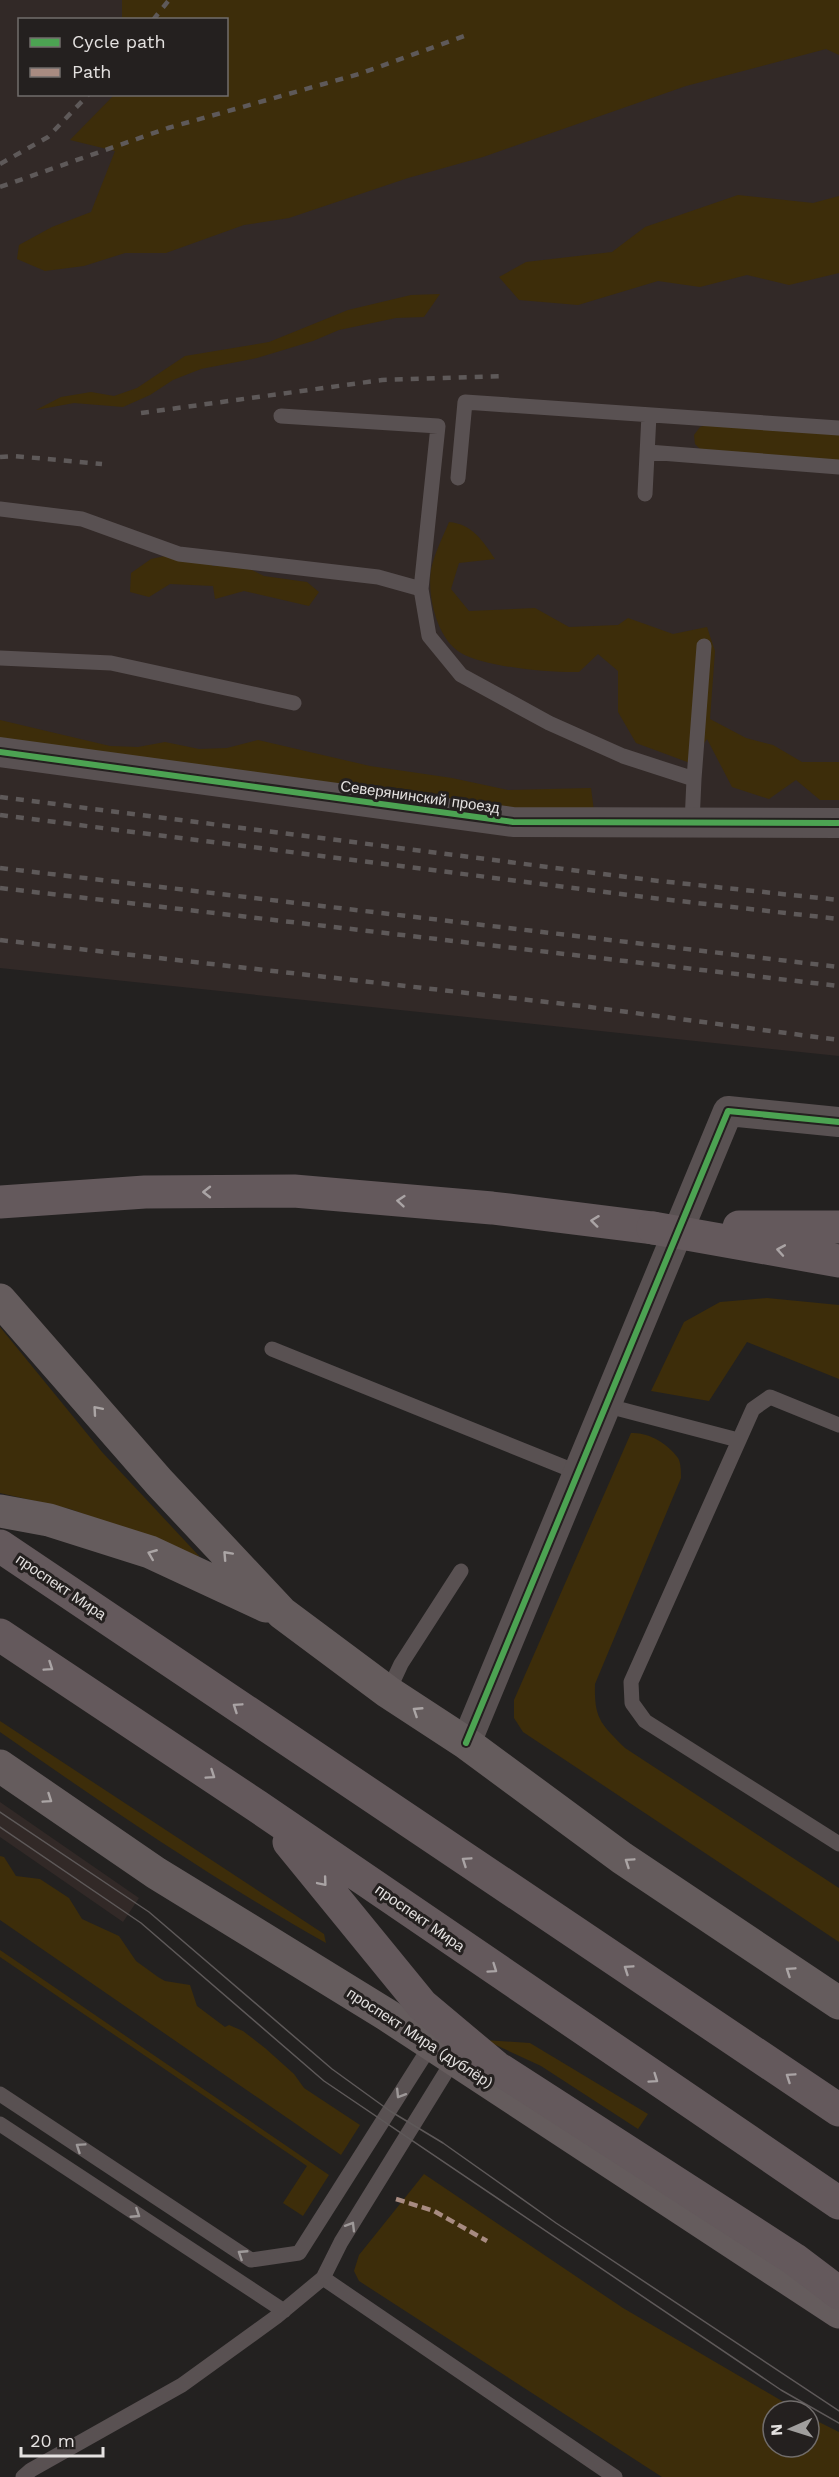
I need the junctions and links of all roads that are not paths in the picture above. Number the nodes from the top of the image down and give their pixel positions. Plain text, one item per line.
1 (649, 415) junction
2 (281, 416) dead end
3 (839, 428) edge
4 (648, 452) junction
5 (839, 467) edge
6 (458, 478) dead end
7 (645, 494) dead end
8 (0, 508) edge
9 (421, 589) junction
10 (704, 645) dead end
11 (0, 658) edge
12 (294, 703) dead end
13 (0, 752) edge
14 (694, 779) junction
15 (693, 823) junction
16 (839, 823) edge
17 (839, 1122) edge
18 (0, 1202) edge
19 (839, 1227) edge
20 (653, 1228) junction
21 (839, 1261) edge
22 (0, 1300) edge
23 (272, 1349) dead end
24 (608, 1406) junction
25 (839, 1425) edge
26 (738, 1440) junction
27 (579, 1473) junction
28 (0, 1511) edge
29 (0, 1546) edge
30 (461, 1571) dead end
31 (282, 1613) junction
32 (0, 1635) edge
33 (388, 1692) junction
34 (466, 1743) junction
35 (0, 1766) edge
36 (257, 1806) junction
37 (839, 1844) edge
38 (231, 1921) junction
39 (839, 2003) edge
40 (442, 2052) junction
41 (496, 2067) junction
42 (0, 2094) edge
43 (839, 2110) edge
44 (0, 2124) edge
45 (839, 2204) edge
46 (323, 2278) junction
47 (839, 2293) edge
48 (284, 2311) junction
49 (839, 2312) edge
50 (23, 2477) edge
51 (615, 2477) edge

1 - 3 lane
1 - 4 lane
1 - 6 lane
2 - 9 lane
4 - 5 lane
4 - 7 lane
8 - 9 lane
9 - 14 lane
10 - 14 lane
11 - 12 lane
13 - 15 street, Северянинский проезд
14 - 15 lane
15 - 16 street, Северянинский проезд
17 - 24 street
20 -> 18 main road
19 - 20 main road, bridge
21 -> 20 main road, bridge
31 -> 22 main road
23 - 27 lane
24 - 26 lane
24 - 27 street
25 - 26 lane
26 - 37 lane
27 - 34 street
31 -> 28 main road
43 -> 29 main road, проспект Мира
30 - 33 lane
31 - 33 main road
32 -> 36 main road, проспект Мира
34 -> 33 main road
39 -> 34 main road
35 -> 38 main road, проспект Мира (дублёр)
36 -> 41 main road
36 -> 45 main road, проспект Мира
38 - 40 main road, проспект Мира (дублёр)
38 - 41 main road
40 -> 42 lane
46 -> 40 lane
40 - 49 main road, проспект Мира (дублёр)
41 - 47 main road
44 -> 48 lane
46 - 48 lane
46 - 51 lane
48 - 50 lane

